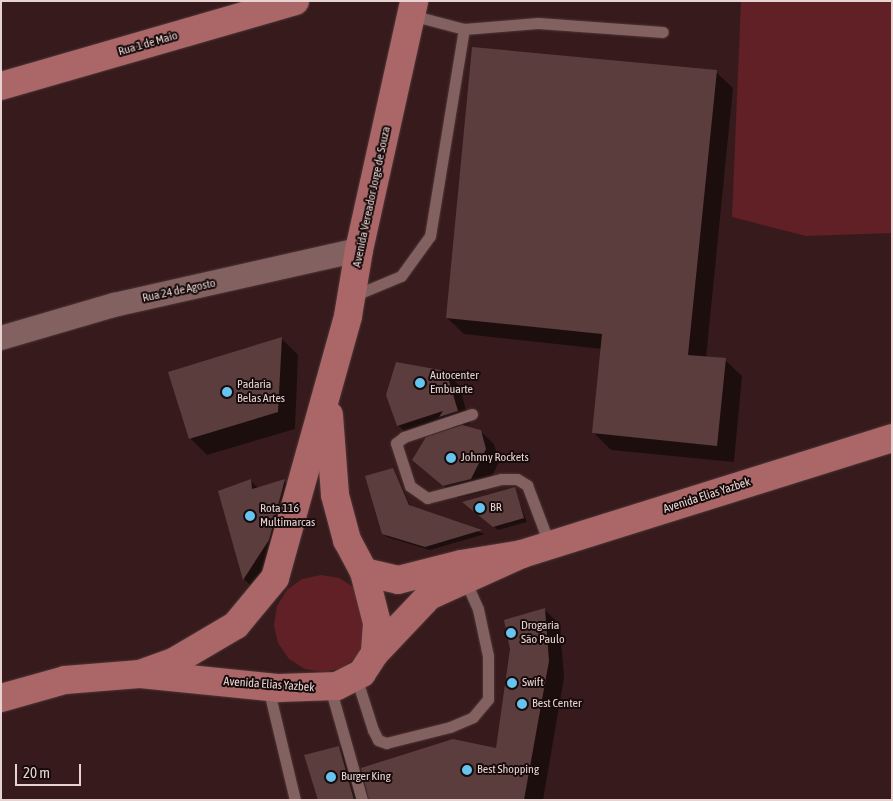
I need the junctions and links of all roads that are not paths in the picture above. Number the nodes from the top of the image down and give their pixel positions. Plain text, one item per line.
1 (295, 1) edge
2 (409, 6) edge
3 (464, 29) junction
4 (663, 32) dead end
5 (1, 86) edge
6 (359, 250) junction
7 (352, 296) junction
8 (1, 338) edge
9 (329, 393) junction
10 (472, 414) dead end
11 (892, 438) edge
12 (550, 546) junction
13 (522, 554) junction
14 (364, 572) junction
15 (465, 580) junction
16 (375, 653) junction
17 (140, 674) junction
18 (356, 677) junction
19 (268, 687) junction
20 (330, 687) junction
21 (1, 698) edge
22 (295, 800) edge
23 (362, 800) edge

1 - 5 main road, Rua 1 de Maio
2 - 3 lane
2 - 6 main road, Avenida Vereador Jorge de Souza
3 - 4 lane
3 - 7 lane
6 - 7 main road, Avenida Vereador Jorge de Souza
6 - 8 street, Rua 24 de Agosto
7 - 9 main road, Avenida Vereador Jorge de Souza
9 - 14 main road, Avenida Vereador Jorge de Souza
9 - 17 main road, Avenida Vereador Jorge de Souza
10 - 12 lane
11 - 12 main road, Avenida Elias Yazbek
12 - 13 main road, Avenida Elias Yazbek
13 - 14 main road, Avenida Elias Yazbek
13 - 15 main road, Avenida Elias Yazbek
14 - 16 main road, Avenida Vereador Jorge de Souza
15 - 16 main road, Avenida Elias Yazbek
15 - 18 lane
16 - 18 main road, Avenida Elias Yazbek
17 - 19 main road, Avenida Elias Yazbek
17 - 21 main road, Avenida Elias Yazbek
18 - 20 main road, Avenida Elias Yazbek
19 - 20 main road, Avenida Elias Yazbek
19 - 22 lane
20 - 23 lane

